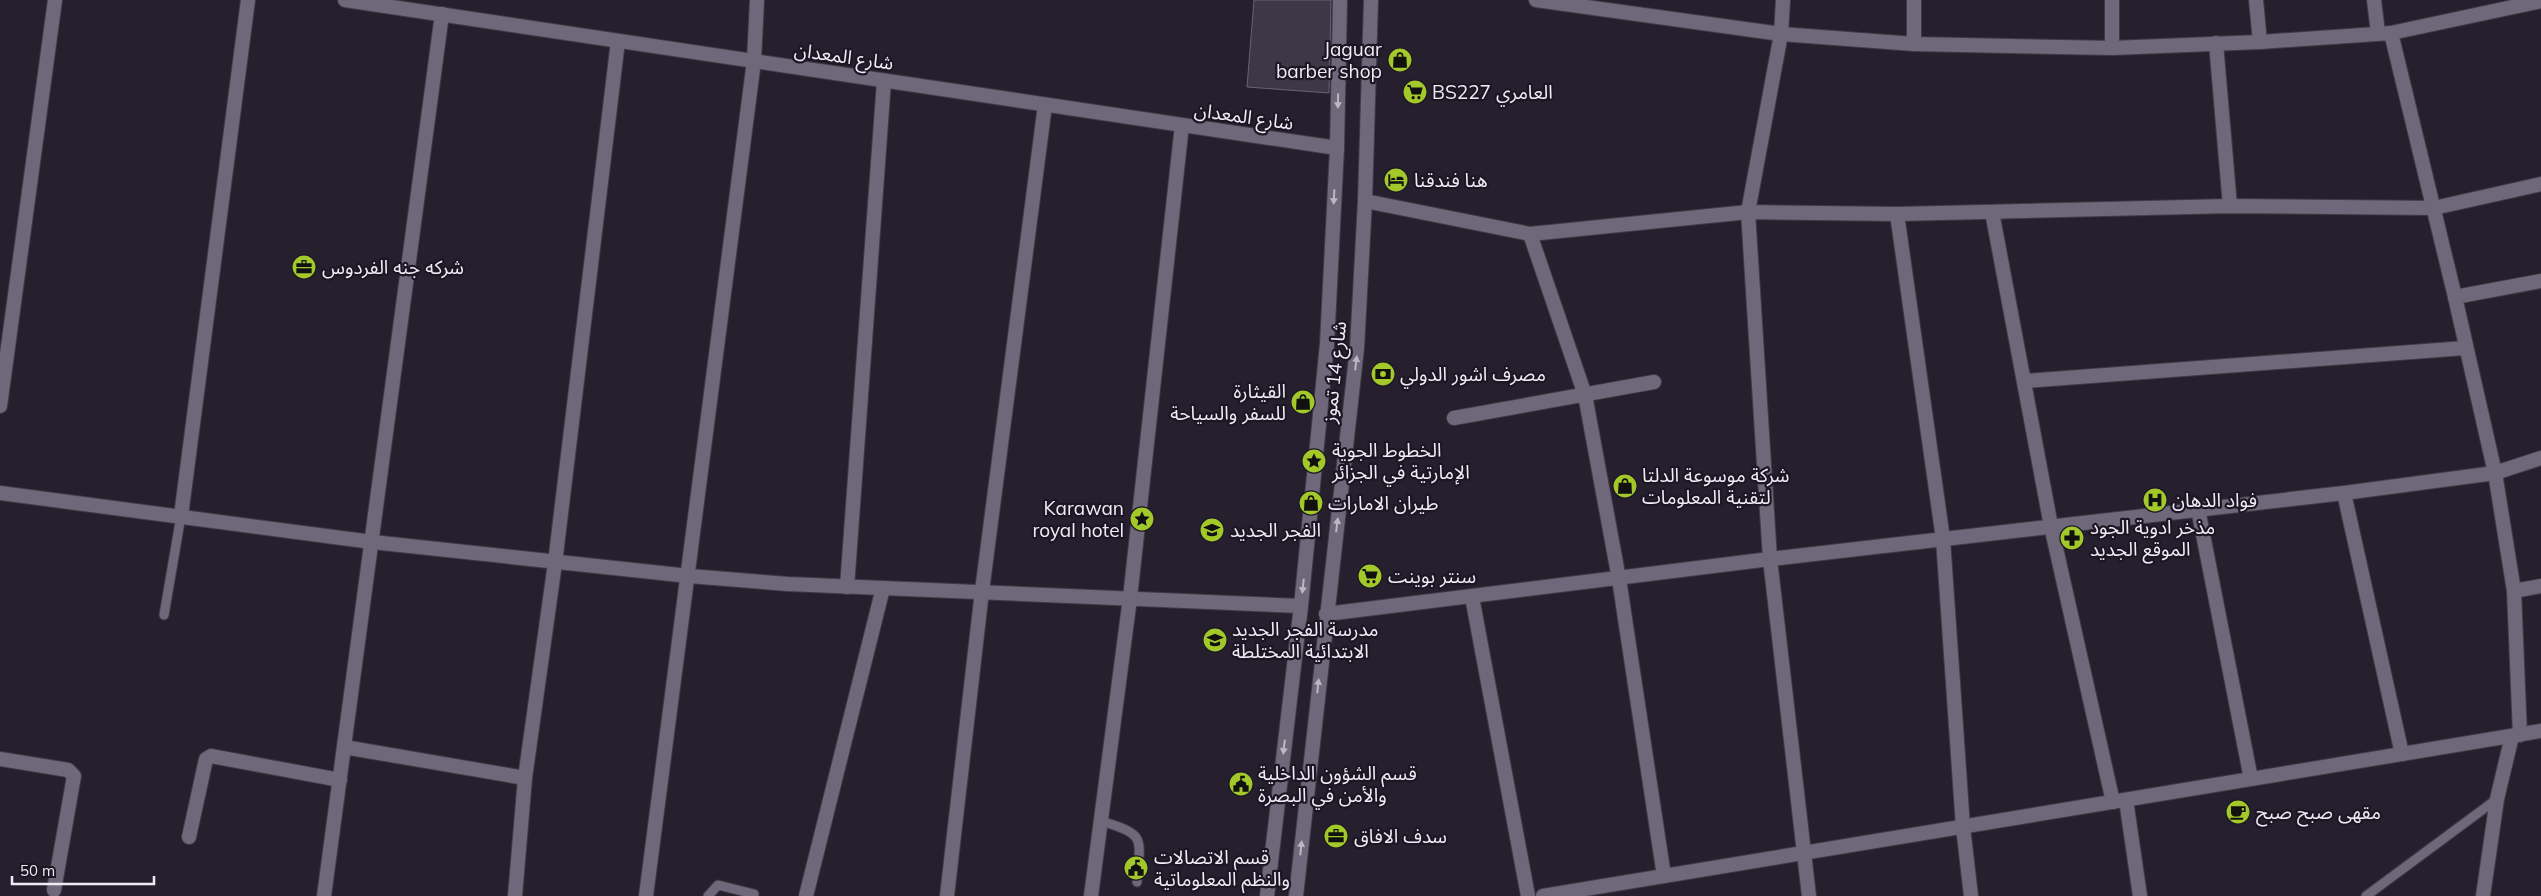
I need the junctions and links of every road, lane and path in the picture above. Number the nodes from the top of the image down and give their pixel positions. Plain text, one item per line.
1 (55, 0) edge
2 (248, 0) edge
3 (346, 0) edge
4 (757, 0) edge
5 (1340, 0) edge
6 (1371, 0) edge
7 (1536, 0) edge
8 (1783, 0) edge
9 (1914, 0) edge
10 (2112, 0) edge
11 (2256, 0) edge
12 (2374, 0) edge
13 (2541, 1) edge
14 (442, 14) junction
15 (2384, 33) junction
16 (1781, 34) junction
17 (618, 41) junction
18 (2260, 42) junction
19 (2216, 43) junction
20 (1914, 44) junction
21 (2112, 48) junction
22 (754, 61) junction
23 (884, 81) junction
24 (1045, 105) junction
25 (1182, 125) junction
26 (1337, 148) junction
27 (2541, 184) edge
28 (1365, 201) junction
29 (2230, 206) junction
30 (2434, 208) junction
31 (1748, 212) junction
32 (1992, 212) junction
33 (1897, 214) junction
34 (1530, 234) junction
35 (2541, 281) edge
36 (2455, 297) junction
37 (2466, 348) junction
38 (2025, 381) junction
39 (1654, 382) dead end
40 (1585, 395) junction
41 (0, 406) edge
42 (1454, 418) dead end
43 (2541, 458) edge
44 (2495, 473) junction
45 (2344, 492) junction
46 (0, 493) edge
47 (2198, 509) junction
48 (181, 516) junction
49 (2051, 526) junction
50 (1943, 538) junction
51 (372, 542) junction
52 (1770, 559) junction
53 (555, 563) junction
54 (689, 576) junction
55 (1619, 579) junction
56 (2541, 586) edge
57 (847, 587) junction
58 (883, 588) junction
59 (2514, 590) junction
60 (982, 591) junction
61 (1472, 597) junction
62 (1130, 598) junction
63 (1300, 606) junction
64 (1326, 614) junction
65 (164, 615) dead end
66 (2541, 731) edge
67 (2516, 735) junction
68 (344, 747) junction
69 (2402, 754) junction
70 (0, 760) edge
71 (525, 778) junction
72 (2250, 779) junction
73 (340, 780) junction
74 (2497, 799) junction
75 (2120, 801) junction
76 (1101, 821) junction
77 (1962, 827) junction
78 (189, 838) dead end
79 (1804, 853) junction
80 (1664, 876) junction
81 (1137, 882) dead end
82 (54, 890) dead end
83 (754, 894) dead end
84 (324, 896) edge
85 (515, 896) edge
86 (646, 896) edge
87 (708, 896) edge
88 (806, 896) edge
89 (947, 896) edge
90 (1091, 896) edge
91 (1267, 896) edge
92 (1296, 896) edge
93 (1528, 896) edge
94 (1543, 896) edge
95 (1809, 896) edge
96 (1971, 896) edge
97 (2140, 896) edge
98 (2366, 896) edge
99 (2483, 896) edge

1 - 41 street
2 - 48 street
3 - 14 street, شارع المعدان
4 - 22 street
5 -> 26 street, شارع 14 تموز
6 - 28 street, شارع 14 تموز
7 - 16 street
8 - 16 street
9 - 20 street
10 - 21 street
11 - 18 street
12 - 15 street
13 - 15 street
14 - 17 street, شارع المعدان
14 - 51 street
15 - 18 street
15 - 30 street
16 - 20 street
16 - 31 street
17 - 22 street, شارع المعدان
17 - 53 street
18 - 19 street
19 - 21 street
19 - 29 street
20 - 21 street
22 - 23 street, شارع المعدان
22 - 54 street
23 - 24 street, شارع المعدان
23 - 57 street
24 - 25 street, شارع المعدان
24 - 60 street
25 - 26 street, شارع المعدان
25 - 62 street
26 -> 63 street, شارع 14 تموز
27 - 30 street
28 - 34 street
64 -> 28 street, شارع 14 تموز
29 - 30 street
29 - 32 street
30 - 36 street
31 - 33 street
31 - 34 street
31 - 52 street
32 - 33 street
32 - 38 street
33 - 50 street
34 - 40 street
35 - 36 street
36 - 37 street
37 - 38 street
37 - 44 street
38 - 49 street
39 - 40 street
40 - 42 street
40 - 55 street
43 - 44 street
44 - 45 street
44 - 59 street
45 - 47 street
45 - 69 street
46 - 48 street
47 - 49 street
47 - 72 street
48 - 51 street
48 - 65 lane
49 - 50 street
49 - 75 street
50 - 52 street
50 - 77 street
51 - 53 street
51 - 68 street
52 - 55 street
52 - 79 street
53 - 54 street
53 - 71 street
54 - 57 street
54 - 86 street
55 - 61 street
55 - 80 street
56 - 59 street
57 - 58 street
58 - 60 street
58 - 88 street
59 - 67 street
60 - 62 street
60 - 89 street
61 - 64 street
61 - 93 street
62 - 63 street
62 - 76 street
63 -> 91 street, شارع 14 تموز
92 -> 64 street, شارع 14 تموز
66 - 67 street
67 - 69 street
67 - 74 street
68 - 71 street
68 - 73 street
69 - 72 street
70 - 82 street
71 - 85 street
72 - 75 street
73 - 78 street
73 - 84 street
74 - 98 lane
74 - 99 street
75 - 77 street
75 - 97 street
76 - 81 lane
76 - 90 street
77 - 79 street
77 - 96 street
79 - 80 street
79 - 95 street
80 - 94 street
83 - 87 lane

